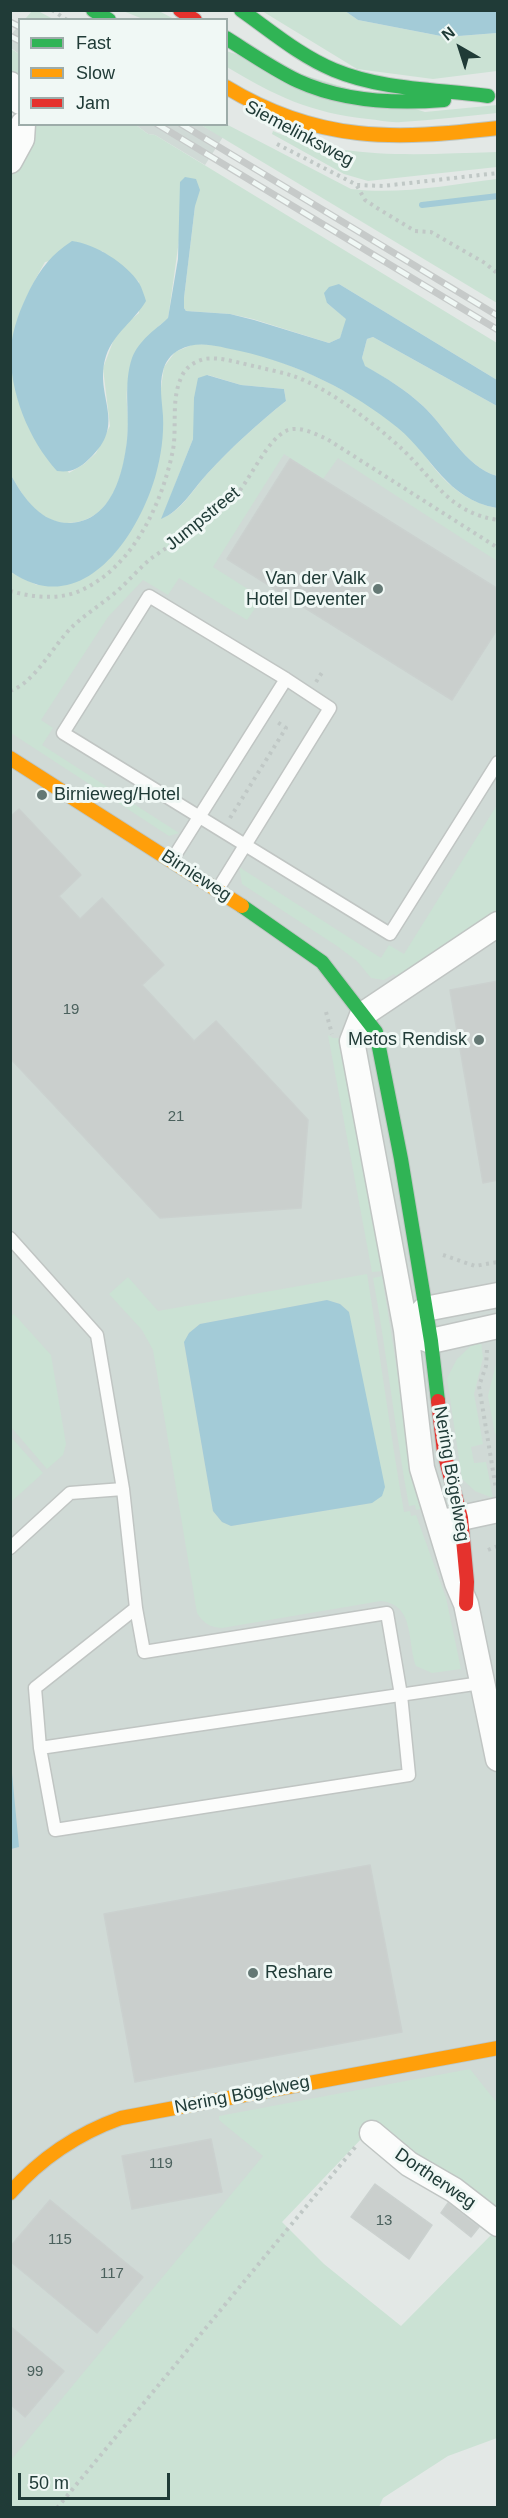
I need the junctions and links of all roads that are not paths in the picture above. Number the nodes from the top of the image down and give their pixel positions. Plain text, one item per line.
1 (93, 10) edge
2 (241, 10) edge
3 (106, 18) edge
4 (228, 39) edge
5 (10, 84) edge
6 (228, 88) edge
7 (493, 95) edge
8 (18, 98) edge
9 (23, 126) edge
10 (498, 128) edge
11 (10, 160) edge
12 (286, 679) junction
13 (10, 758) edge
14 (498, 762) edge
15 (200, 816) junction
16 (246, 844) junction
17 (172, 860) junction
18 (218, 890) junction
19 (498, 924) edge
20 (362, 1016) junction
21 (10, 1238) edge
22 (488, 1297) edge
23 (425, 1309) junction
24 (490, 1328) edge
25 (406, 1330) junction
26 (431, 1341) junction
27 (123, 1489) junction
28 (498, 1510) edge
29 (450, 1521) junction
30 (10, 1548) edge
31 (136, 1608) junction
32 (481, 1683) junction
33 (401, 1695) junction
34 (40, 1748) junction
35 (498, 1759) edge
36 (498, 2048) edge
37 (372, 2133) road end
38 (13, 2185) edge
39 (498, 2224) edge

1 - 3 main road
2 - 7 main road
4 - 7 main road
5 - 8 street
6 - 10 main road, Siemelinksweg
9 - 11 street
12 - 15 lane
12 - 15 lane
12 - 16 lane
13 - 17 main road, Birnieweg
14 - 16 lane
15 - 16 lane
15 - 17 lane
16 - 18 lane
17 - 18 main road, Birnieweg
18 - 20 main road, Birnieweg
19 - 20 street
20 - 23 main road, Birnieweg
20 - 25 street
21 - 27 lane
22 - 23 street
23 - 25 street
23 - 26 main road, Nering Bögelweg
24 - 26 street
25 - 26 street
25 - 29 street, Nering Bögelweg
26 - 29 main road, Nering Bögelweg
27 - 30 lane
27 - 31 lane
28 - 29 street
29 - 32 street, Nering Bögelweg
31 - 33 lane
31 - 34 lane
32 - 33 lane
32 - 35 street, Nering Bögelweg
33 - 34 lane
33 - 34 lane
36 - 38 main road, Nering Bögelweg
37 - 39 street, Dortherweg

